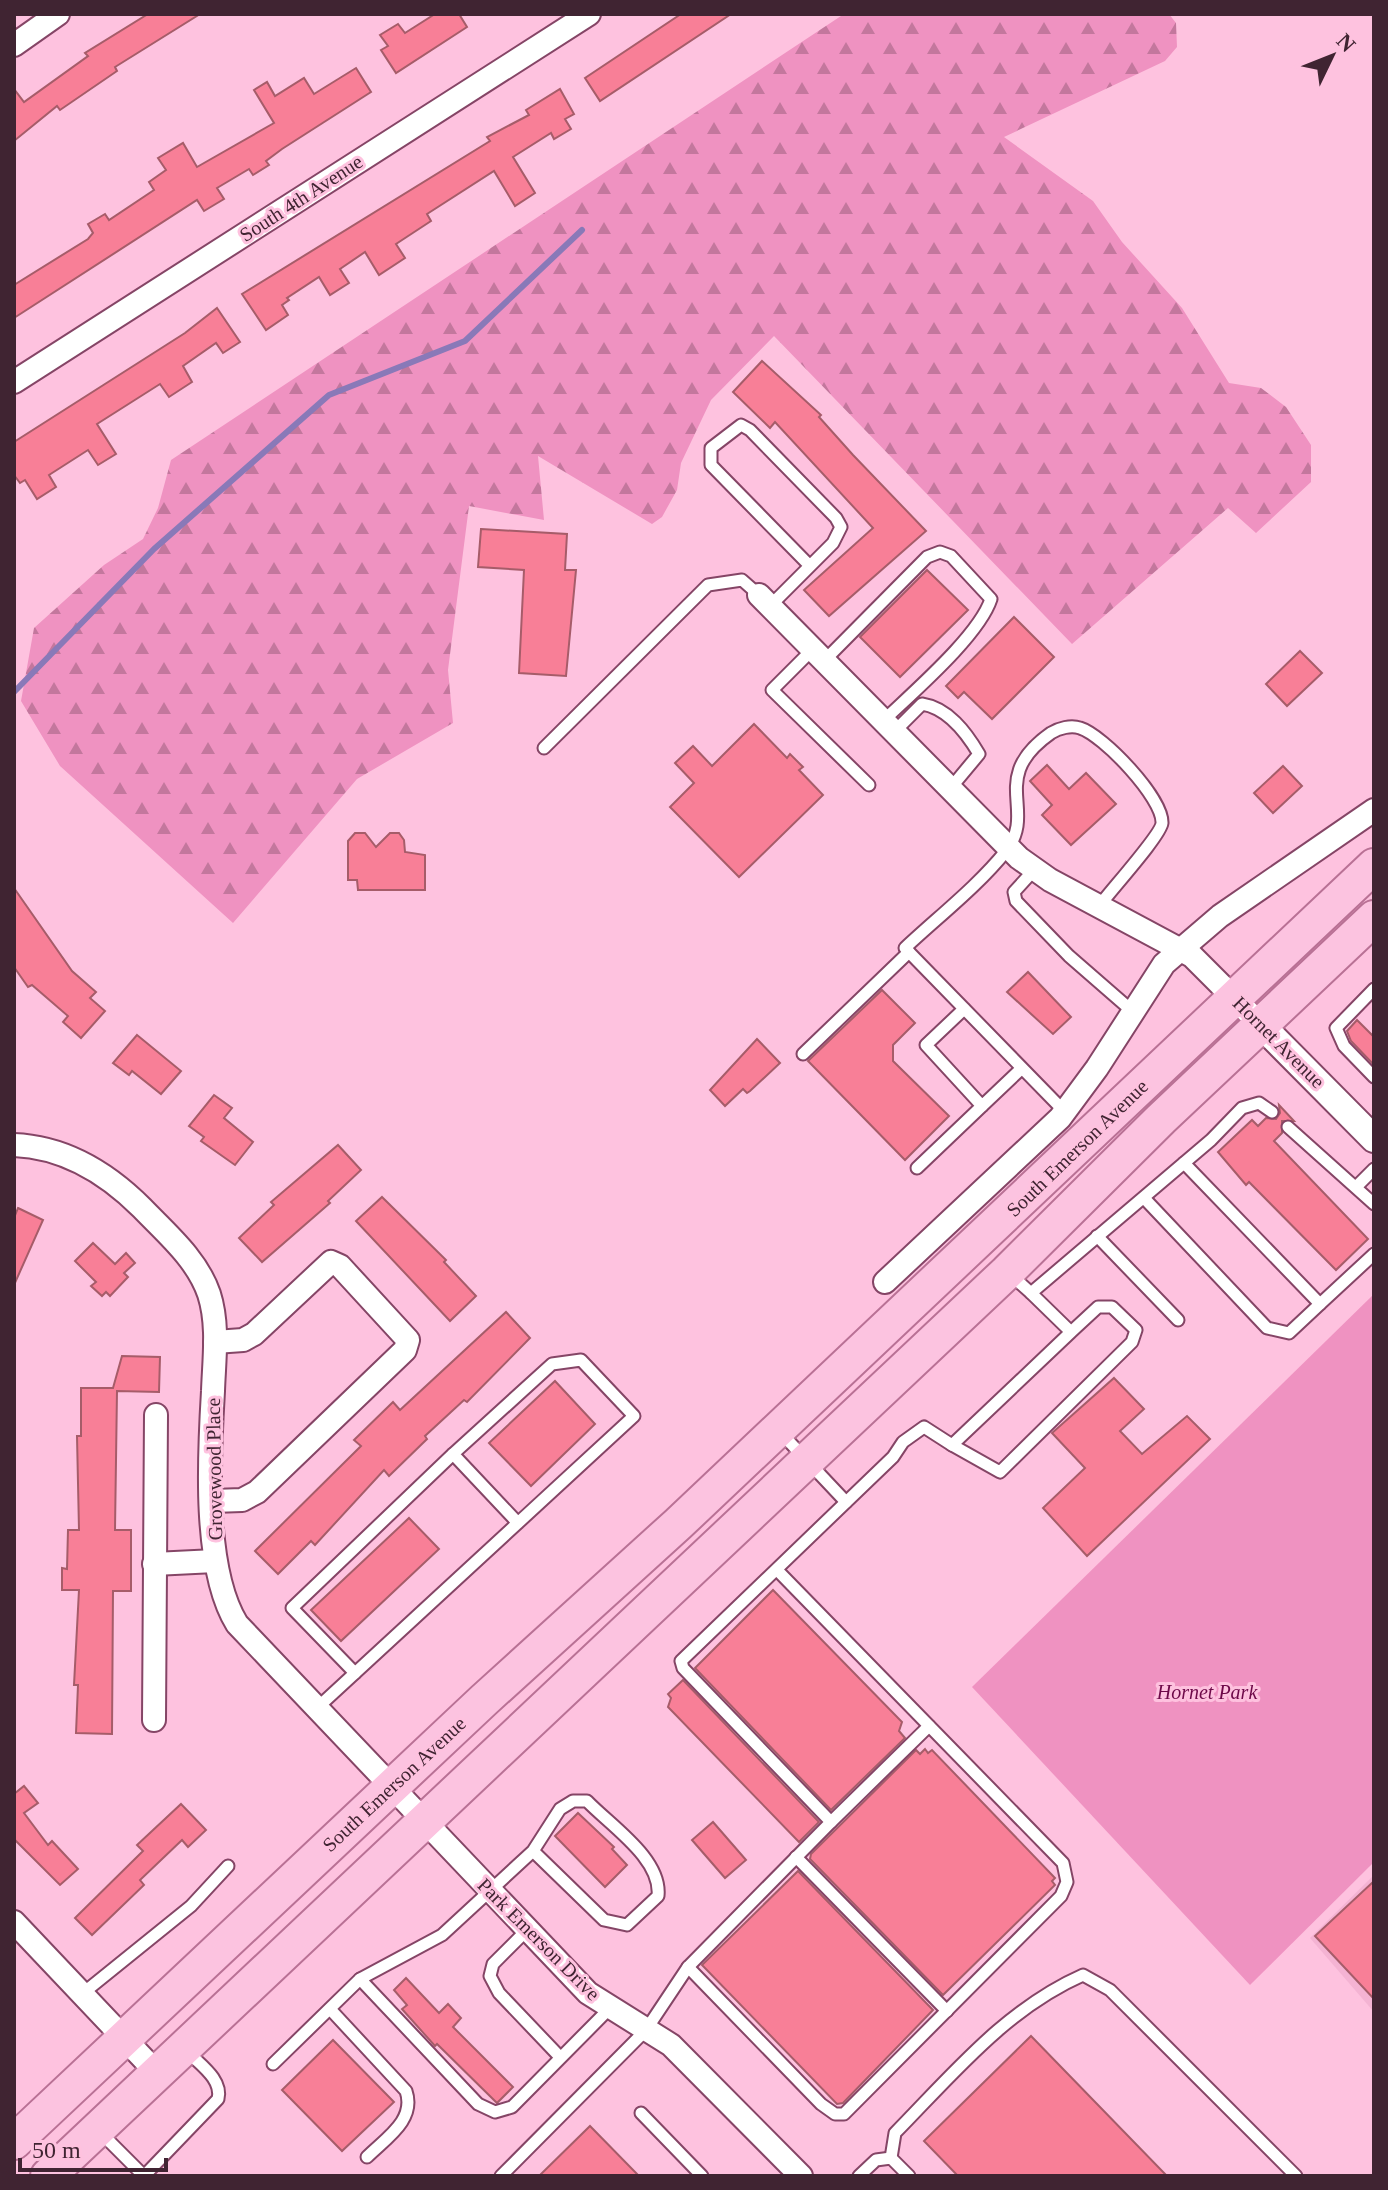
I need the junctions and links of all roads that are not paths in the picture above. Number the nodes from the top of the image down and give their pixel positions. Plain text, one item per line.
1 (58, 14) edge
2 (589, 14) edge
3 (15, 42) edge
4 (14, 382) edge
5 (810, 566) junction
6 (764, 601) junction
7 (817, 656) junction
8 (888, 728) junction
9 (544, 748) dead end
10 (869, 785) dead end
11 (948, 791) junction
12 (1374, 810) edge
13 (1008, 849) junction
14 (1374, 866) edge
15 (1034, 870) junction
16 (1100, 905) junction
17 (1374, 918) edge
18 (1181, 949) junction
19 (909, 952) junction
20 (1374, 989) edge
21 (1235, 998) junction
22 (964, 1009) junction
23 (1131, 1010) junction
24 (1260, 1024) junction
25 (803, 1054) dead end
26 (1021, 1069) junction
27 (1374, 1077) edge
28 (982, 1106) junction
29 (1065, 1112) junction
30 (1272, 1112) dead end
31 (1288, 1127) dead end
32 (1374, 1139) edge
33 (14, 1145) edge
34 (1184, 1163) junction
35 (917, 1168) dead end
36 (1374, 1169) edge
37 (1357, 1186) junction
38 (1144, 1198) junction
39 (1374, 1204) edge
40 (1097, 1236) junction
41 (1374, 1254) edge
42 (885, 1282) dead end
43 (1019, 1282) junction
44 (1320, 1304) junction
45 (1178, 1320) dead end
46 (1071, 1332) junction
47 (215, 1342) junction
48 (156, 1415) dead end
49 (778, 1429) junction
50 (952, 1445) junction
51 (453, 1454) junction
52 (807, 1460) junction
53 (213, 1501) junction
54 (846, 1502) junction
55 (518, 1523) junction
56 (215, 1561) junction
57 (154, 1564) junction
58 (778, 1571) junction
59 (355, 1673) junction
60 (316, 1710) junction
61 (154, 1720) dead end
62 (929, 1726) junction
63 (390, 1788) junction
64 (424, 1822) junction
65 (831, 1822) junction
66 (533, 1851) junction
67 (796, 1857) junction
68 (228, 1866) dead end
69 (489, 1890) junction
70 (14, 1922) edge
71 (527, 1930) junction
72 (688, 1967) junction
73 (360, 1979) junction
74 (82, 1994) junction
75 (611, 2007) junction
76 (330, 2009) junction
77 (947, 2011) junction
78 (646, 2030) junction
79 (125, 2038) junction
80 (184, 2048) junction
81 (560, 2057) junction
82 (273, 2064) dead end
83 (157, 2073) junction
84 (641, 2113) dead end
85 (98, 2129) junction
86 (14, 2142) edge
87 (367, 2157) dead end
88 (891, 2158) junction
89 (143, 2175) edge
90 (48, 2176) edge
91 (501, 2176) edge
92 (702, 2176) edge
93 (801, 2176) edge
94 (859, 2176) edge
95 (909, 2176) edge
96 (1296, 2176) edge

1 - 3 street
2 - 4 street, South 4th Avenue
5 - 5 lane
5 - 6 lane
6 - 7 street
6 - 9 lane
7 - 8 street
7 - 8 lane
7 - 10 lane
8 - 11 street
8 - 11 lane
11 - 13 street
12 - 18 street, South Emerson Avenue
13 - 15 street
13 - 16 lane
13 - 19 lane
14 - 21 main road, South Emerson Avenue
15 - 16 street
15 - 23 lane
16 - 18 street, Hornet Avenue
17 - 24 main road, South Emerson Avenue
18 - 21 street, Hornet Avenue
18 - 23 street, South Emerson Avenue
19 - 22 lane
19 - 25 lane
20 - 27 lane
21 - 24 street, Hornet Avenue
21 - 49 main road, South Emerson Avenue
22 - 26 lane
22 - 28 lane
23 - 29 street, South Emerson Avenue
24 - 32 street, Hornet Avenue
24 - 43 main road, South Emerson Avenue
26 - 28 lane
26 - 29 lane
28 - 35 lane
29 - 42 street, South Emerson Avenue
30 - 34 lane
31 - 37 lane
33 - 47 street, Grovewood Place
34 - 38 lane
34 - 44 lane
36 - 37 lane
37 - 39 lane
38 - 40 lane
38 - 44 lane
40 - 43 lane
40 - 45 lane
41 - 44 lane
43 - 46 lane
43 - 52 main road, South Emerson Avenue
46 - 50 lane
46 - 50 lane
47 - 53 street, Grovewood Place
47 - 53 street
48 - 57 street
49 - 52 lane
49 - 63 main road, South Emerson Avenue
50 - 54 lane
51 - 55 lane
51 - 55 lane
51 - 59 lane
52 - 54 lane
52 - 64 main road, South Emerson Avenue
53 - 56 street, Grovewood Place
54 - 58 lane
55 - 59 lane
56 - 57 street
56 - 60 street, Grovewood Place
57 - 61 street
58 - 62 lane
58 - 65 lane
59 - 60 lane
60 - 63 street, Grovewood Place
62 - 65 lane
62 - 77 lane
63 - 64 street, Grovewood Place
63 - 79 main road, South Emerson Avenue
64 - 69 street, Park Emerson Drive
64 - 80 main road, South Emerson Avenue
65 - 67 lane
66 - 66 lane
66 - 69 lane
67 - 72 lane
67 - 77 lane
68 - 74 lane
69 - 71 street, Park Emerson Drive
69 - 73 lane
70 - 74 street
71 - 75 street, Park Emerson Drive
71 - 81 lane
72 - 77 lane
72 - 78 lane
73 - 76 lane
73 - 81 lane
74 - 79 street
75 - 78 street, Park Emerson Drive
75 - 81 lane
76 - 82 lane
76 - 87 lane
78 - 91 lane
78 - 93 street, Park Emerson Drive
79 - 83 street
79 - 86 main road, South Emerson Avenue
80 - 83 main road, South Emerson Avenue
80 - 89 lane
83 - 85 main road, South Emerson Avenue
84 - 92 lane
85 - 89 lane
85 - 90 main road, South Emerson Avenue
88 - 94 lane
88 - 95 lane
88 - 96 lane

